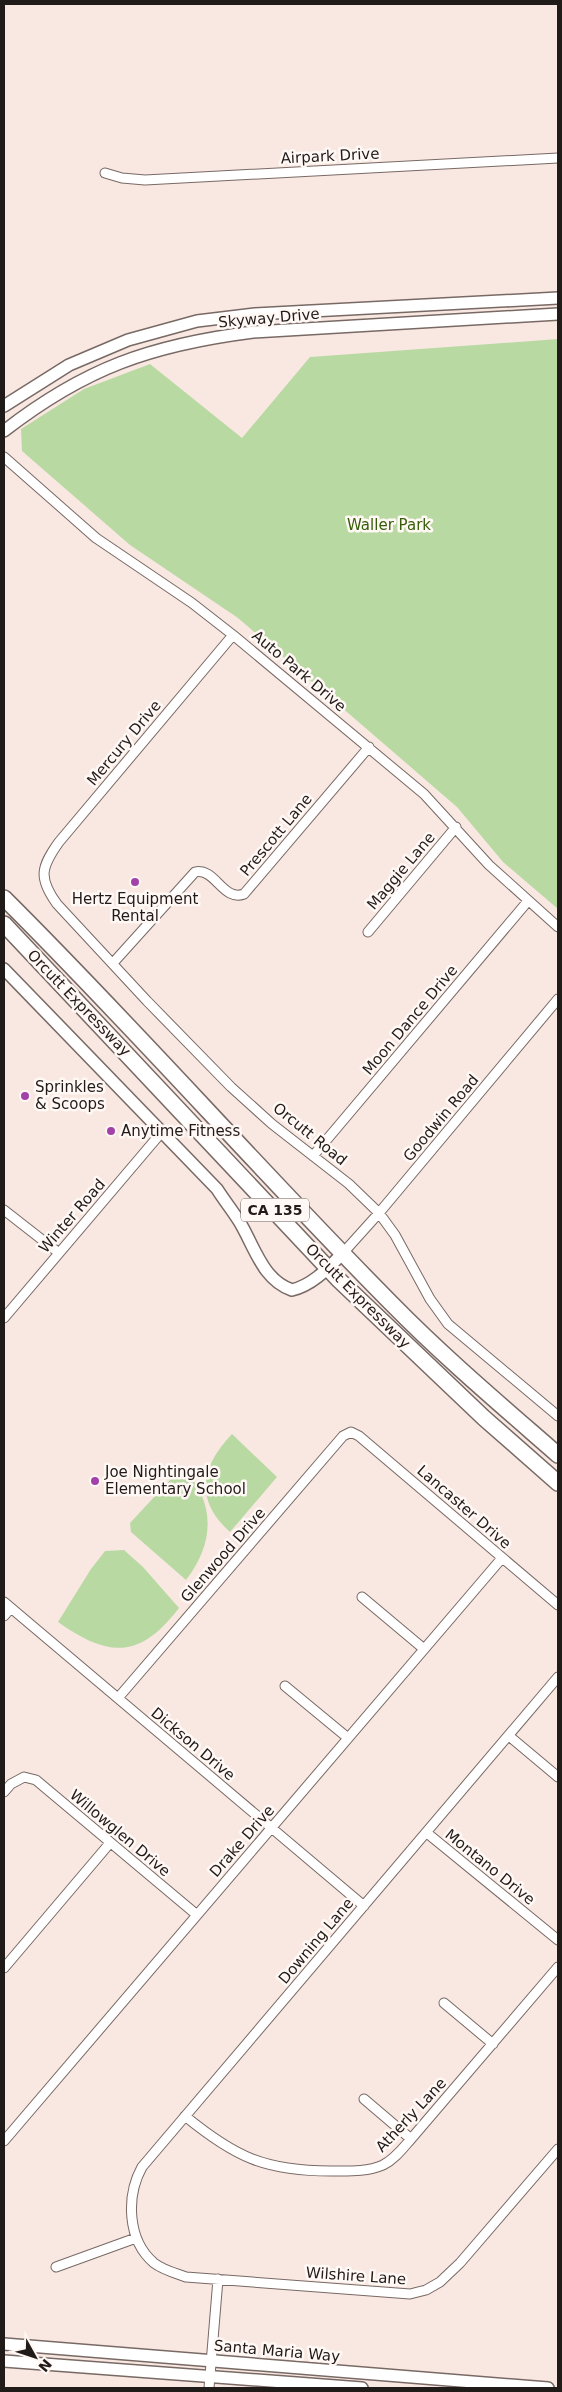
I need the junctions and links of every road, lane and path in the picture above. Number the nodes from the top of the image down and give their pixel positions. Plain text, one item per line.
1 (558, 158) edge
2 (105, 173) dead end
3 (558, 298) edge
4 (558, 314) edge
5 (4, 406) edge
6 (4, 431) edge
7 (4, 457) edge
8 (233, 635) junction
9 (368, 747) junction
10 (456, 827) junction
11 (43, 872) joint
12 (4, 898) edge
13 (528, 901) junction
14 (4, 924) edge
15 (558, 927) edge
16 (368, 932) dead end
17 (113, 963) junction
18 (4, 969) edge
19 (558, 999) edge
20 (161, 1133) junction
21 (313, 1156) junction
22 (4, 1210) edge
23 (379, 1213) junction
24 (59, 1253) junction
25 (343, 1253) junction
26 (328, 1268) junction
27 (4, 1318) edge
28 (558, 1416) edge
29 (351, 1432) joint
30 (558, 1455) edge
31 (558, 1483) edge
32 (502, 1558) junction
33 (362, 1597) dead end
34 (7, 1605) edge
35 (558, 1605) edge
36 (4, 1616) edge
37 (424, 1649) junction
38 (558, 1677) edge
39 (285, 1686) dead end
40 (118, 1698) junction
41 (508, 1736) junction
42 (348, 1738) junction
43 (558, 1777) edge
44 (4, 1792) edge
45 (271, 1828) junction
46 (427, 1833) junction
47 (110, 1843) junction
48 (364, 1906) junction
49 (197, 1915) junction
50 (558, 1940) edge
51 (558, 1967) edge
52 (4, 1968) edge
53 (444, 2003) dead end
54 (493, 2044) junction
55 (364, 2100) dead end
56 (185, 2116) junction
57 (412, 2139) junction
58 (4, 2141) edge
59 (558, 2149) edge
60 (136, 2238) junction
61 (56, 2267) dead end
62 (218, 2280) junction
63 (4, 2344) edge
64 (4, 2361) edge
65 (212, 2361) junction
66 (210, 2383) edge
67 (362, 2388) edge
68 (548, 2388) edge

1 - 2 street, Airpark Drive
3 - 5 main road, Skyway Drive
4 - 6 main road, Skyway Drive
7 - 8 street, Auto Park Drive
8 - 9 street, Auto Park Drive
8 - 11 street, Mercury Drive
9 - 10 street, Auto Park Drive
9 - 17 street, Prescott Lane
10 - 13 street, Auto Park Drive
10 - 16 street, Maggie Lane
11 - 17 street, Orcutt Road
12 - 25 highway, Orcutt Expressway / CA 135
13 - 15 street, Auto Park Drive
13 - 21 street, Moon Dance Drive
14 - 26 highway, Orcutt Expressway / CA 135
17 - 21 street, Orcutt Road
18 - 20 main road
19 - 23 street, Goodwin Road
20 - 24 street, Winter Road
20 - 26 main road
21 - 23 street, Orcutt Road
22 - 24 street
23 - 25 street, Goodwin Road
23 - 28 street, Orcutt Road
24 - 27 street, Winter Road
25 - 26 main road
25 - 30 highway, Orcutt Expressway / CA 135
26 - 31 highway, Orcutt Expressway / CA 135
29 - 32 street, Lancaster Drive
29 - 40 street, Glenwood Drive
32 - 35 street, Lancaster Drive
32 - 37 street, Drake Drive
33 - 37 street
34 - 36 street
34 - 40 street, Dickson Drive
37 - 42 street, Drake Drive
38 - 41 street, Downing Lane
39 - 42 street
40 - 45 street, Dickson Drive
41 - 43 street
41 - 46 street, Downing Lane
42 - 45 street, Drake Drive
44 - 47 street, Willowglen Drive
45 - 48 street, Dickson Drive
45 - 49 street, Drake Drive
46 - 48 street, Downing Lane
46 - 50 street, Montano Drive
47 - 49 street, Willowglen Drive
47 - 52 street
48 - 56 street, Downing Lane
49 - 58 street, Drake Drive
51 - 54 street, Atherly Lane
53 - 54 street
54 - 57 street, Atherly Lane
55 - 57 street
56 - 57 street, Atherly Lane
56 - 60 street, Downing Lane
59 - 62 street, Wilshire Lane
60 - 61 street
60 - 62 street, Wilshire Lane
62 - 65 street
63 - 65 main road, Santa Maria Way
64 - 66 main road, Santa Maria Way
65 - 66 street
65 - 68 main road, Santa Maria Way
66 - 67 main road, Santa Maria Way

